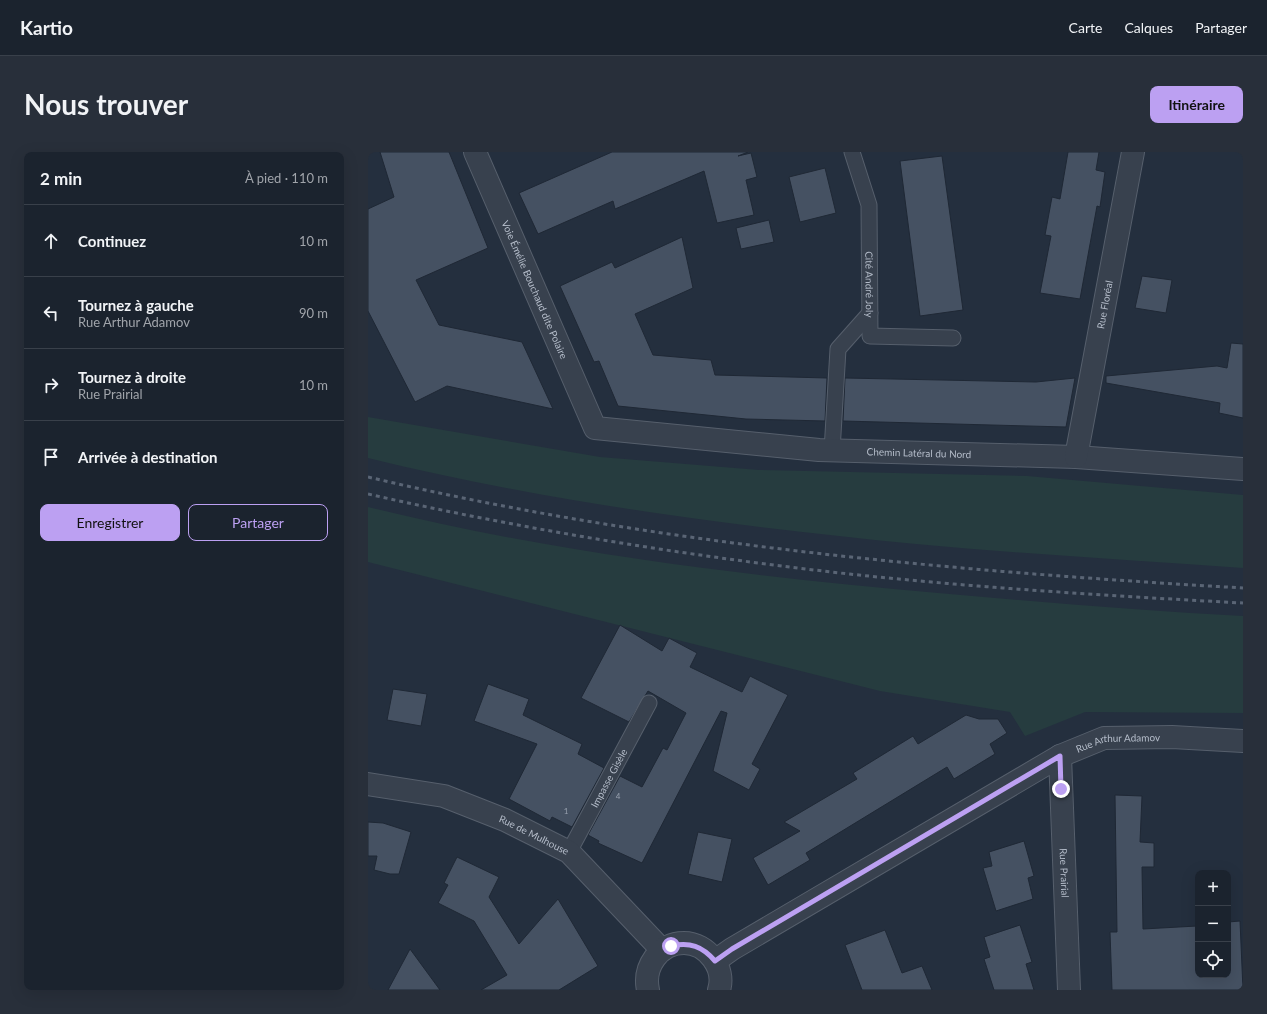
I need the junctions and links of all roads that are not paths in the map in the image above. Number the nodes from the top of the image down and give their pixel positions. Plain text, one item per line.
1 (475, 152) edge
2 (852, 152) edge
3 (1133, 152) edge
4 (870, 313) junction
5 (953, 338) dead end
6 (595, 428) joint
7 (832, 450) junction
8 (1076, 457) junction
9 (1243, 469) edge
10 (649, 703) dead end
11 (1243, 741) edge
12 (1060, 756) junction
13 (368, 784) edge
14 (569, 852) junction
15 (662, 950) junction
16 (715, 961) junction
17 (648, 990) edge
18 (719, 990) edge
19 (1069, 990) edge

1 - 6 street, Voie Émélie Bouchaud dite Polaire
2 - 4 lane, Cité André Joly
3 - 8 street, Rue Floréal
4 - 5 lane, Cité André Joly
4 - 7 lane
6 - 7 street, Chemin Latéral du Nord
7 - 8 street, Chemin Latéral du Nord
8 - 9 street, Chemin Latéral du Nord
10 - 14 lane, Impasse Gisèle
11 - 12 street, Rue Arthur Adamov
12 - 16 street, Rue Arthur Adamov
12 - 19 street, Rue Prairial
13 - 14 street, Rue de Mulhouse
14 - 15 street, Rue de Mulhouse
15 - 16 street
15 - 17 street
16 - 18 street

